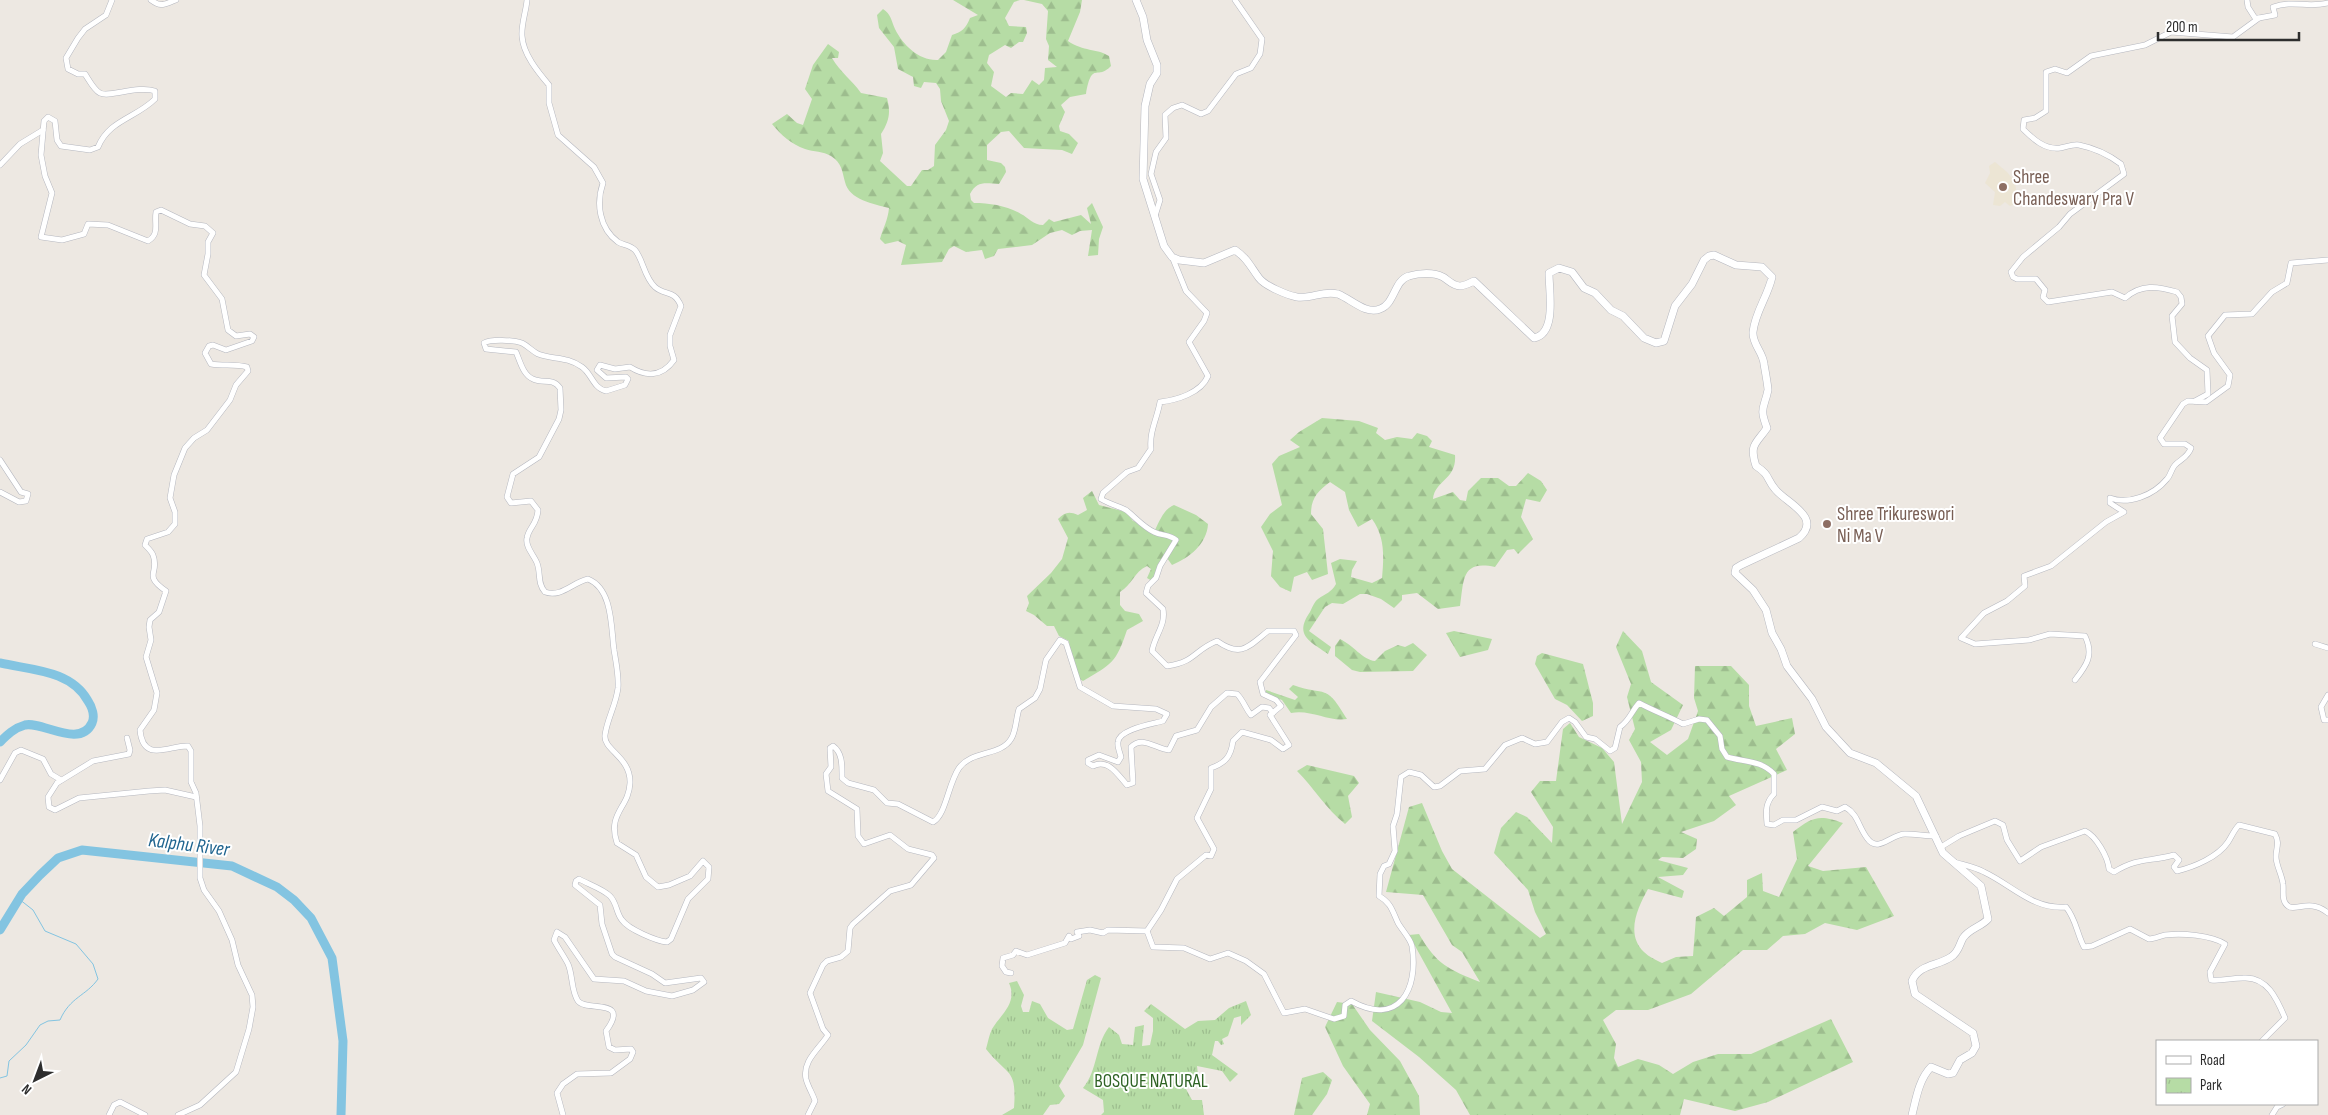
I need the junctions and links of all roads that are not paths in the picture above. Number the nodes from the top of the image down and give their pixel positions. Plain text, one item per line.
1 (112, 0) edge
2 (151, 0) edge
3 (176, 0) edge
4 (526, 0) edge
5 (1136, 0) edge
6 (1235, 0) edge
7 (2247, 0) edge
8 (2328, 4) edge
9 (2258, 18) junction
10 (43, 130) junction
11 (0, 164) edge
12 (1155, 216) junction
13 (1172, 257) junction
14 (2328, 260) edge
15 (2195, 401) junction
16 (0, 460) edge
17 (0, 492) edge
18 (2075, 680) dead end
19 (2328, 695) edge
20 (1273, 713) junction
21 (2328, 720) edge
22 (127, 738) dead end
23 (0, 780) edge
24 (62, 780) junction
25 (196, 797) junction
26 (1936, 836) junction
27 (1941, 847) junction
28 (1949, 860) junction
29 (2328, 913) edge
30 (1146, 930) junction
31 (1011, 973) dead end
32 (2263, 1040) edge
33 (2281, 1105) edge
34 (109, 1115) edge
35 (145, 1115) edge
36 (178, 1115) edge
37 (563, 1115) edge
38 (808, 1115) edge
39 (1912, 1115) edge
40 (2272, 1115) edge

1 - 10 street
2 - 3 street
4 - 37 street
5 - 12 street
6 - 12 street
7 - 9 street
8 - 9 street
9 - 15 street
10 - 11 street
10 - 25 street
12 - 13 street
13 - 20 street
13 - 26 street
14 - 15 street
15 - 18 street
16 - 17 street
19 - 21 street
20 - 30 street
20 - 38 street
22 - 24 street
23 - 24 street
24 - 25 street
25 - 36 street
26 - 27 street
26 - 30 street
27 - 28 street
27 - 29 street
28 - 32 street
28 - 39 street
30 - 31 street
33 - 40 street
34 - 35 street

